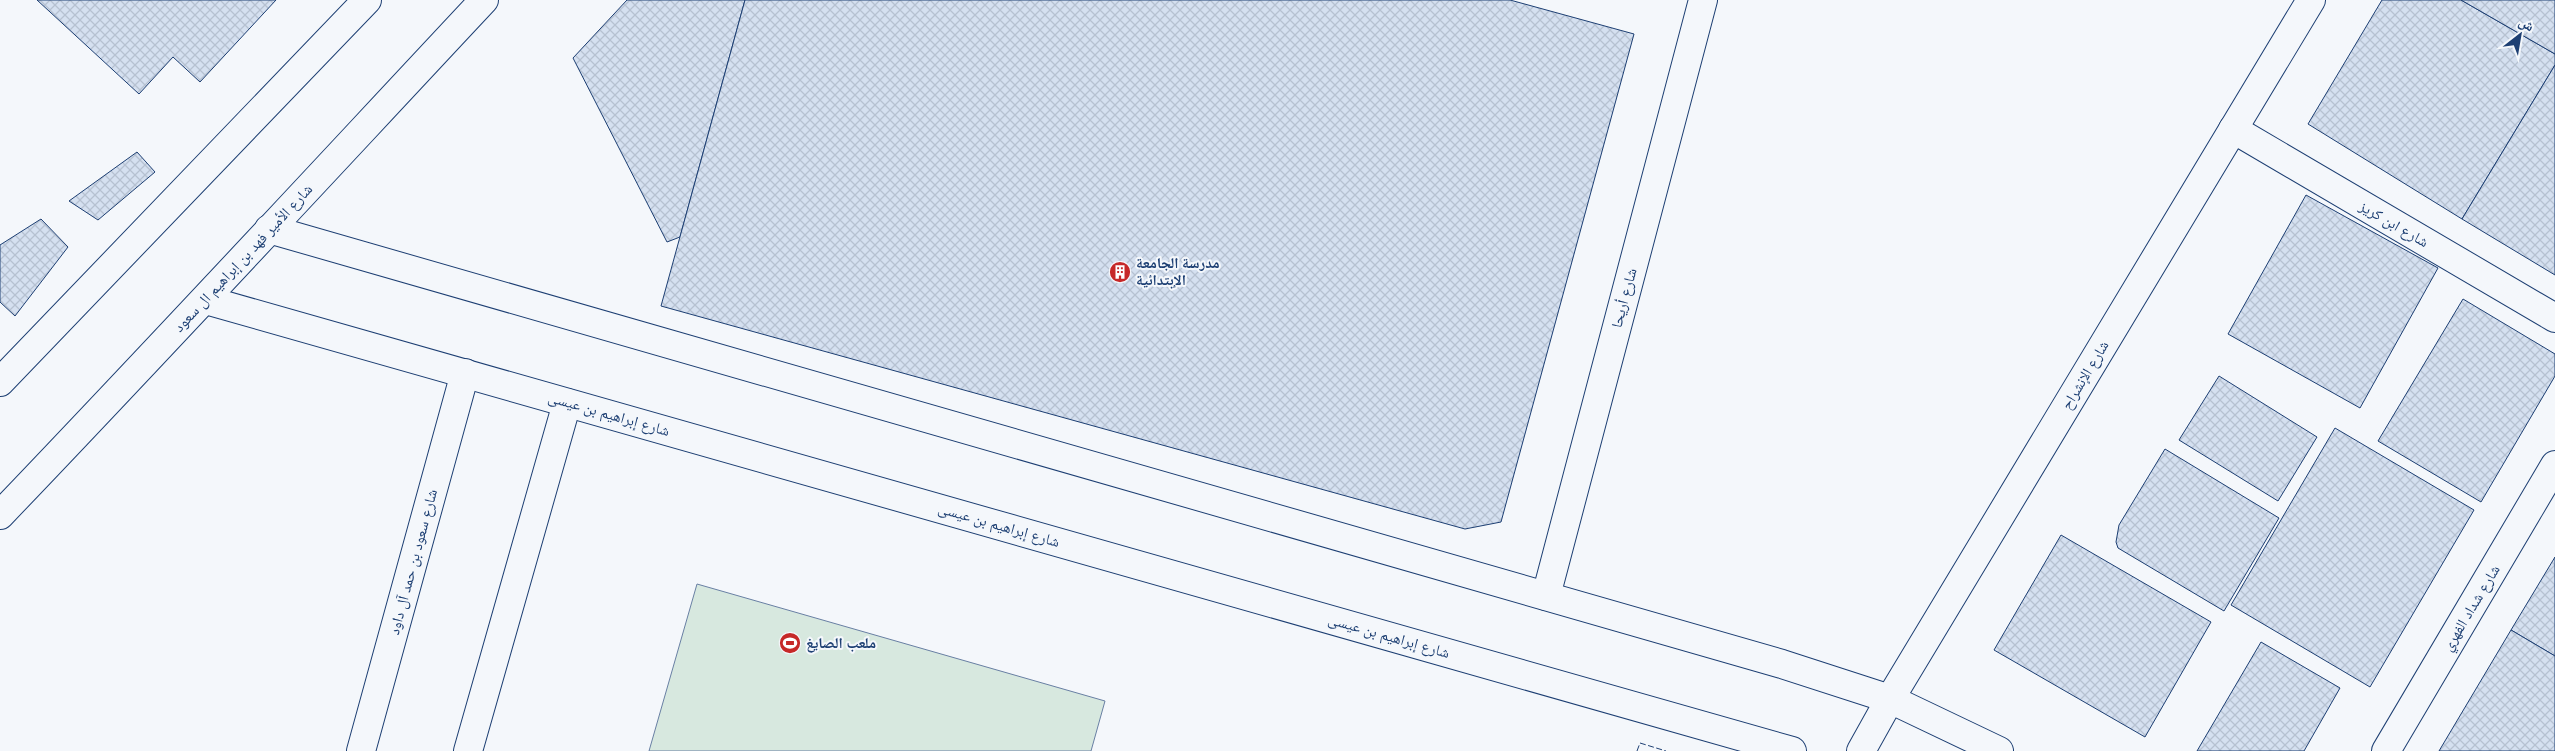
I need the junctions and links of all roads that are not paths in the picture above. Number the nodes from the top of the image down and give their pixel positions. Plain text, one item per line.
1 (367, 0) edge
2 (484, 0) edge
3 (1703, 0) edge
4 (2311, 0) edge
5 (2233, 130) junction
6 (268, 229) junction
7 (206, 300) junction
8 (2555, 318) edge
9 (465, 374) junction
10 (0, 382) edge
11 (567, 403) junction
12 (2555, 465) edge
13 (0, 515) edge
14 (1546, 596) junction
15 (1890, 699) junction
16 (361, 751) edge
17 (468, 751) edge
18 (1792, 751) edge
19 (1861, 751) edge
20 (2000, 751) edge
21 (2386, 751) edge

1 - 10 street
2 - 6 street, شارع الأمير فهد بن إبراهيم ال سعود
3 - 14 street, شارع أريحا
4 - 5 street, شارع الإنشراح
5 - 8 street, شارع ابن كريز
5 - 15 street, شارع الإنشراح
6 - 7 street, شارع الأمير فهد بن إبراهيم ال سعود
6 - 14 street
7 - 9 street, شارع إبراهيم بن عيسى
7 - 13 street, شارع الأمير فهد بن إبراهيم ال سعود
9 - 11 street, شارع إبراهيم بن عيسى
9 - 16 street, شارع سعود بن حمد آل داود
11 - 17 street
11 - 18 street, شارع إبراهيم بن عيسى
12 - 21 street, شارع شداد الفهري
14 - 15 street
15 - 19 street, شارع الإنشراح
15 - 20 street

